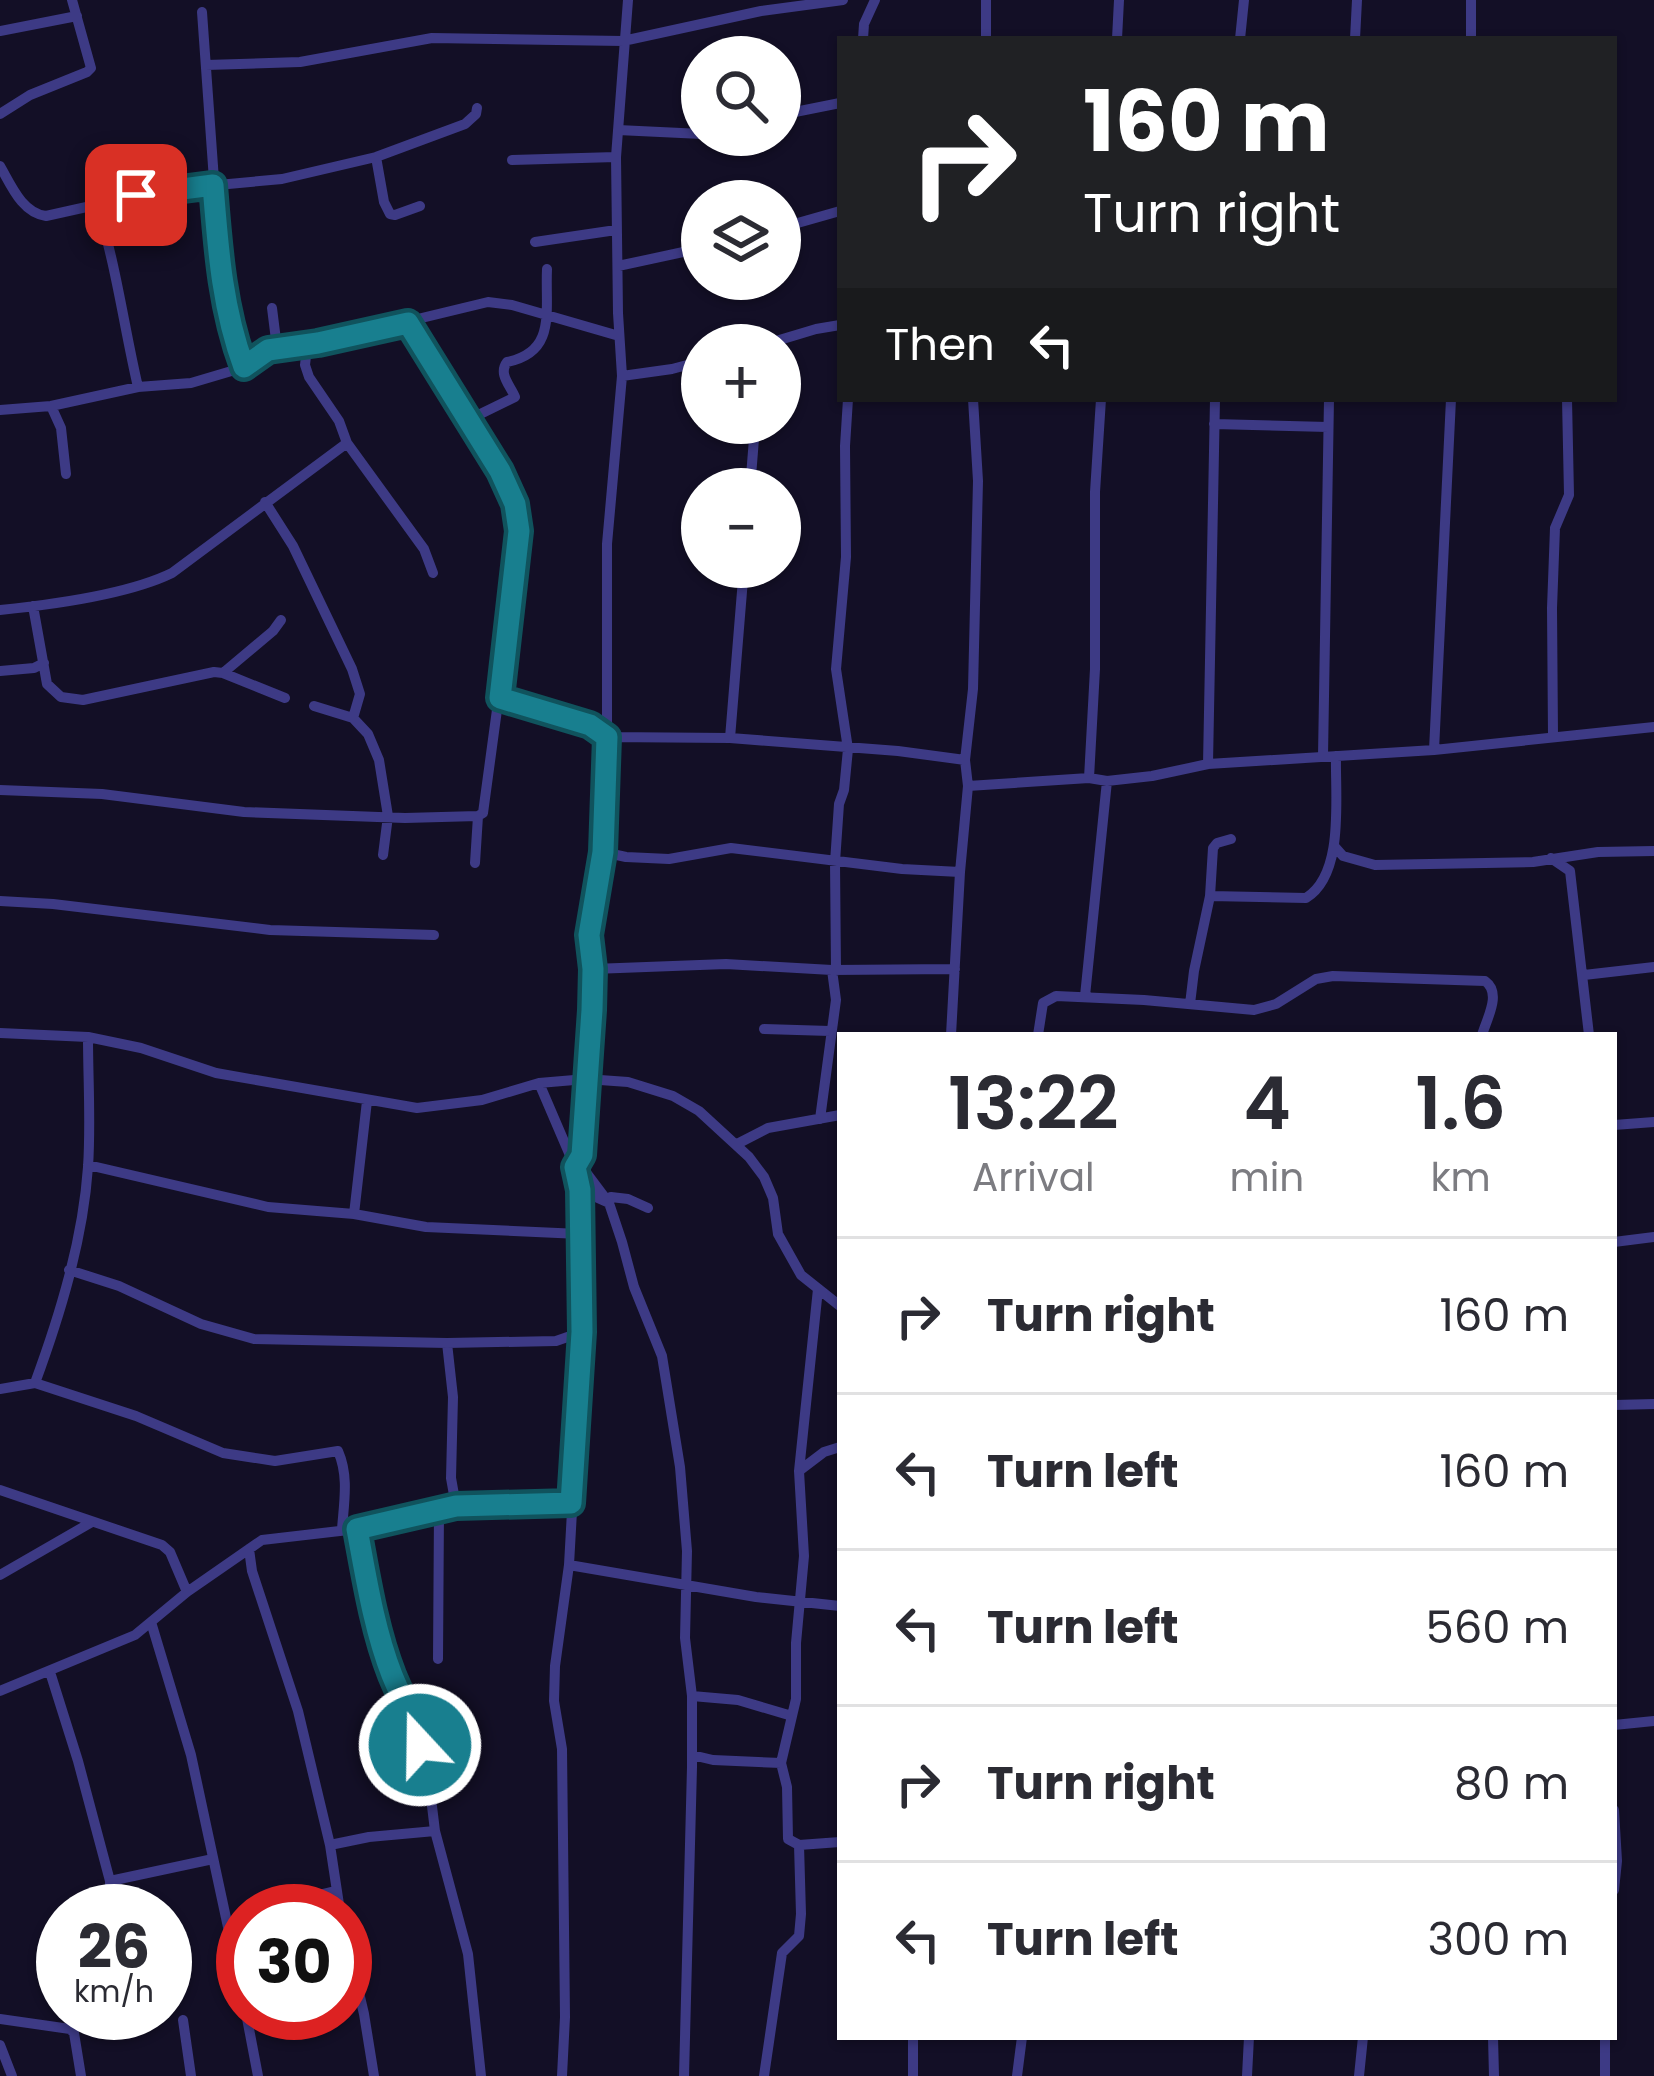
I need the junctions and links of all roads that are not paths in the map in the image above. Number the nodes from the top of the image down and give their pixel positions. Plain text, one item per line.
1 (72, 0) edge
2 (628, 0) edge
3 (843, 0) edge
4 (875, 0) edge
5 (986, 0) edge
6 (1119, 0) edge
7 (1244, 0) edge
8 (1357, 0) edge
9 (1471, 0) edge
10 (202, 12) dead end
11 (77, 16) junction
12 (0, 31) edge
13 (864, 36) edge
14 (986, 36) edge
15 (1117, 36) edge
16 (1240, 36) edge
17 (1355, 36) edge
18 (1472, 36) edge
19 (623, 41) junction
20 (206, 65) junction
21 (837, 104) edge
22 (477, 107) dead end
23 (801, 111) edge
24 (0, 114) edge
25 (618, 130) junction
26 (681, 133) edge
27 (376, 157) junction
28 (616, 157) junction
29 (512, 160) dead end
30 (0, 166) edge
31 (213, 185) junction
32 (98, 205) junction
33 (420, 206) dead end
34 (837, 212) edge
35 (801, 221) edge
36 (616, 230) junction
37 (535, 242) dead end
38 (681, 252) edge
39 (618, 266) junction
40 (547, 268) dead end
41 (272, 308) dead end
42 (545, 314) junction
43 (408, 323) junction
44 (837, 326) edge
45 (801, 334) edge
46 (619, 336) junction
47 (318, 343) junction
48 (295, 345) junction
49 (277, 348) junction
50 (305, 365) junction
51 (244, 367) junction
52 (681, 367) edge
53 (622, 376) junction
54 (138, 387) junction
55 (848, 402) edge
56 (973, 402) edge
57 (1101, 402) edge
58 (1215, 402) edge
59 (1329, 402) edge
60 (1451, 402) edge
61 (1567, 402) edge
62 (51, 406) junction
63 (0, 410) edge
64 (468, 420) junction
65 (1214, 424) junction
66 (1328, 427) junction
67 (347, 442) junction
68 (66, 473) dead end
69 (265, 502) junction
70 (433, 573) dead end
71 (742, 588) edge
72 (33, 607) junction
73 (0, 610) edge
74 (281, 620) dead end
75 (44, 663) junction
76 (0, 671) edge
77 (223, 673) junction
78 (285, 698) dead end
79 (500, 698) junction
80 (314, 706) dead end
81 (353, 718) junction
82 (1654, 727) edge
83 (1553, 736) junction
84 (607, 737) junction
85 (730, 738) junction
86 (848, 749) junction
87 (1434, 750) junction
88 (1330, 756) junction
89 (965, 760) junction
90 (1208, 764) junction
91 (1089, 778) junction
92 (1107, 781) junction
93 (968, 786) junction
94 (0, 790) edge
95 (388, 816) junction
96 (478, 816) junction
97 (1231, 838) dead end
98 (1335, 847) junction
99 (1654, 851) edge
100 (603, 852) junction
101 (383, 855) dead end
102 (1578, 855) junction
103 (1551, 858) junction
104 (836, 862) junction
105 (476, 863) dead end
106 (1570, 871) junction
107 (960, 872) junction
108 (1210, 896) junction
109 (0, 901) edge
110 (434, 935) dead end
111 (1654, 967) edge
112 (593, 969) junction
113 (955, 969) junction
114 (834, 970) junction
115 (850, 970) junction
116 (1584, 975) junction
117 (1085, 996) junction
118 (836, 1000) junction
119 (1190, 1004) junction
120 (764, 1029) dead end
121 (830, 1030) junction
122 (951, 1032) edge
123 (1038, 1032) edge
124 (1483, 1032) edge
125 (1589, 1032) edge
126 (0, 1033) edge
127 (88, 1037) junction
128 (586, 1079) junction
129 (539, 1083) junction
130 (367, 1100) junction
131 (837, 1116) edge
132 (820, 1119) junction
133 (1654, 1122) edge
134 (1617, 1125) edge
135 (736, 1144) junction
136 (88, 1165) junction
137 (575, 1167) junction
138 (580, 1190) junction
139 (609, 1202) junction
140 (648, 1208) dead end
141 (354, 1214) junction
142 (580, 1234) junction
143 (1654, 1238) edge
144 (1617, 1242) edge
145 (69, 1270) junction
146 (818, 1289) junction
147 (837, 1304) edge
148 (582, 1332) junction
149 (447, 1343) junction
150 (34, 1383) junction
151 (0, 1389) edge
152 (1654, 1404) edge
153 (1617, 1406) edge
154 (803, 1428) junction
155 (837, 1448) edge
156 (824, 1452) junction
157 (799, 1472) junction
158 (0, 1492) edge
159 (571, 1503) junction
160 (456, 1506) junction
161 (439, 1510) junction
162 (92, 1522) junction
163 (342, 1529) junction
164 (357, 1529) junction
165 (249, 1549) junction
166 (569, 1565) junction
167 (0, 1575) edge
168 (685, 1583) junction
169 (187, 1592) junction
170 (800, 1602) junction
171 (837, 1606) edge
172 (152, 1622) junction
173 (438, 1659) dead end
174 (50, 1672) junction
175 (0, 1688) edge
176 (692, 1696) junction
177 (792, 1716) junction
178 (1654, 1721) edge
179 (1617, 1726) edge
180 (692, 1756) junction
181 (781, 1762) junction
182 (435, 1831) junction
183 (837, 1842) edge
184 (330, 1844) junction
185 (799, 1845) junction
186 (213, 1859) junction
187 (110, 1881) joint
188 (219, 1884) edge
189 (334, 1884) edge
190 (0, 2019) edge
191 (186, 2040) edge
192 (251, 2040) edge
193 (368, 2040) edge
194 (913, 2040) edge
195 (1022, 2040) edge
196 (1250, 2040) edge
197 (1363, 2040) edge
198 (1493, 2040) edge
199 (1605, 2040) edge
200 (0, 2044) edge
201 (12, 2076) edge
202 (81, 2076) edge
203 (191, 2076) edge
204 (258, 2076) edge
205 (374, 2076) edge
206 (481, 2076) edge
207 (562, 2076) edge
208 (684, 2076) edge
209 (764, 2076) edge
210 (913, 2076) edge
211 (1017, 2076) edge
212 (1247, 2076) edge
213 (1359, 2076) edge
214 (1494, 2076) edge
215 (1605, 2076) edge

1 - 11 street
2 - 19 street
3 - 19 street
4 - 13 street
5 - 14 street
6 - 15 street
7 - 16 street
8 - 17 street
9 - 18 street
10 - 20 street
11 - 12 street
11 - 24 street
19 - 20 street
19 - 25 street
20 - 31 street
21 - 23 street
22 - 27 street
25 - 26 street
25 - 28 street
27 - 31 street
27 - 33 street
28 - 29 street
28 - 36 street
30 - 32 street
31 - 32 street
31 - 51 street
32 - 54 street
34 - 35 street
36 - 37 street
36 - 39 street
38 - 39 street
39 - 46 street
40 - 42 street
41 - 49 street
42 - 43 street
42 - 46 street
42 - 64 street
43 - 47 street
43 - 64 street
44 - 45 street
46 - 53 street
47 - 48 street
47 - 50 street
48 - 49 street
48 - 50 street
49 - 51 street
50 - 67 street
51 - 54 street
52 - 53 street
53 - 84 street
54 - 62 street
55 - 86 street
56 - 89 street
57 - 91 street
58 - 65 street
59 - 66 street
60 - 87 street
61 - 83 street
62 - 63 street
62 - 68 street
64 - 79 street
65 - 66 street
65 - 90 street
66 - 88 street
67 - 69 street
67 - 70 street
69 - 72 street
69 - 81 street
71 - 85 street
72 - 73 street
72 - 75 street
74 - 77 street
75 - 76 street
75 - 77 street
77 - 78 street
79 - 84 street
79 - 96 street
80 - 81 street
81 - 95 street
82 - 83 street
83 - 87 street
84 - 85 street
84 - 100 street
85 - 86 street
86 - 89 street
86 - 104 street
87 - 88 street
88 - 90 street
88 - 98 street
89 - 93 street
90 - 92 street
91 - 92 street
91 - 93 street
92 - 117 street
93 - 107 street
94 - 95 street
95 - 96 street
95 - 101 street
96 - 105 street
97 - 108 street
98 - 103 street
98 - 108 street
99 - 102 street
100 - 104 street
100 - 112 street
102 - 103 street
102 - 106 street
103 - 106 street
104 - 107 street
104 - 114 street
106 - 116 street
107 - 113 street
108 - 119 street
109 - 110 street
111 - 116 street
112 - 114 street
112 - 128 street
113 - 115 street
113 - 122 street
114 - 115 street
114 - 118 street
115 - 118 street
116 - 125 street
117 - 119 street
117 - 123 street
118 - 121 street
119 - 124 street
120 - 121 street
121 - 132 street
126 - 127 street
127 - 130 street
127 - 136 street
128 - 129 street
128 - 135 street
128 - 137 street
129 - 130 street
129 - 137 street
130 - 141 street
131 - 132 street
132 - 135 street
133 - 134 street
135 - 146 street
136 - 141 street
136 - 145 street
137 - 138 street
137 - 139 street
138 - 139 street
138 - 142 street
139 - 140 street
139 - 168 street
141 - 142 street
142 - 148 street
143 - 144 street
145 - 149 street
145 - 150 street
146 - 147 street
146 - 154 street
148 - 149 street
148 - 159 street
149 - 160 street
150 - 151 street
150 - 163 street
152 - 153 street
154 - 156 street
154 - 157 street
155 - 156 street
156 - 157 street
157 - 170 street
158 - 162 street
159 - 160 street
159 - 166 street
160 - 161 street
161 - 164 street
161 - 173 street
162 - 167 street
162 - 169 street
163 - 164 street
163 - 165 street
164 - 182 street
165 - 169 street
165 - 184 street
166 - 168 street
166 - 207 street
168 - 170 street
168 - 176 street
169 - 172 street
170 - 171 street
170 - 177 street
172 - 174 street
172 - 186 street
174 - 175 street
174 - 187 street
176 - 177 street
176 - 180 street
177 - 181 street
178 - 179 street
180 - 181 street
180 - 208 street
181 - 185 street
182 - 184 street
182 - 206 street
183 - 185 street
184 - 189 street
185 - 209 street
186 - 187 street
186 - 188 street
190 - 202 street
191 - 203 street
192 - 204 street
193 - 205 street
194 - 210 street
195 - 211 street
196 - 212 street
197 - 213 street
198 - 214 street
199 - 215 street
200 - 201 street

